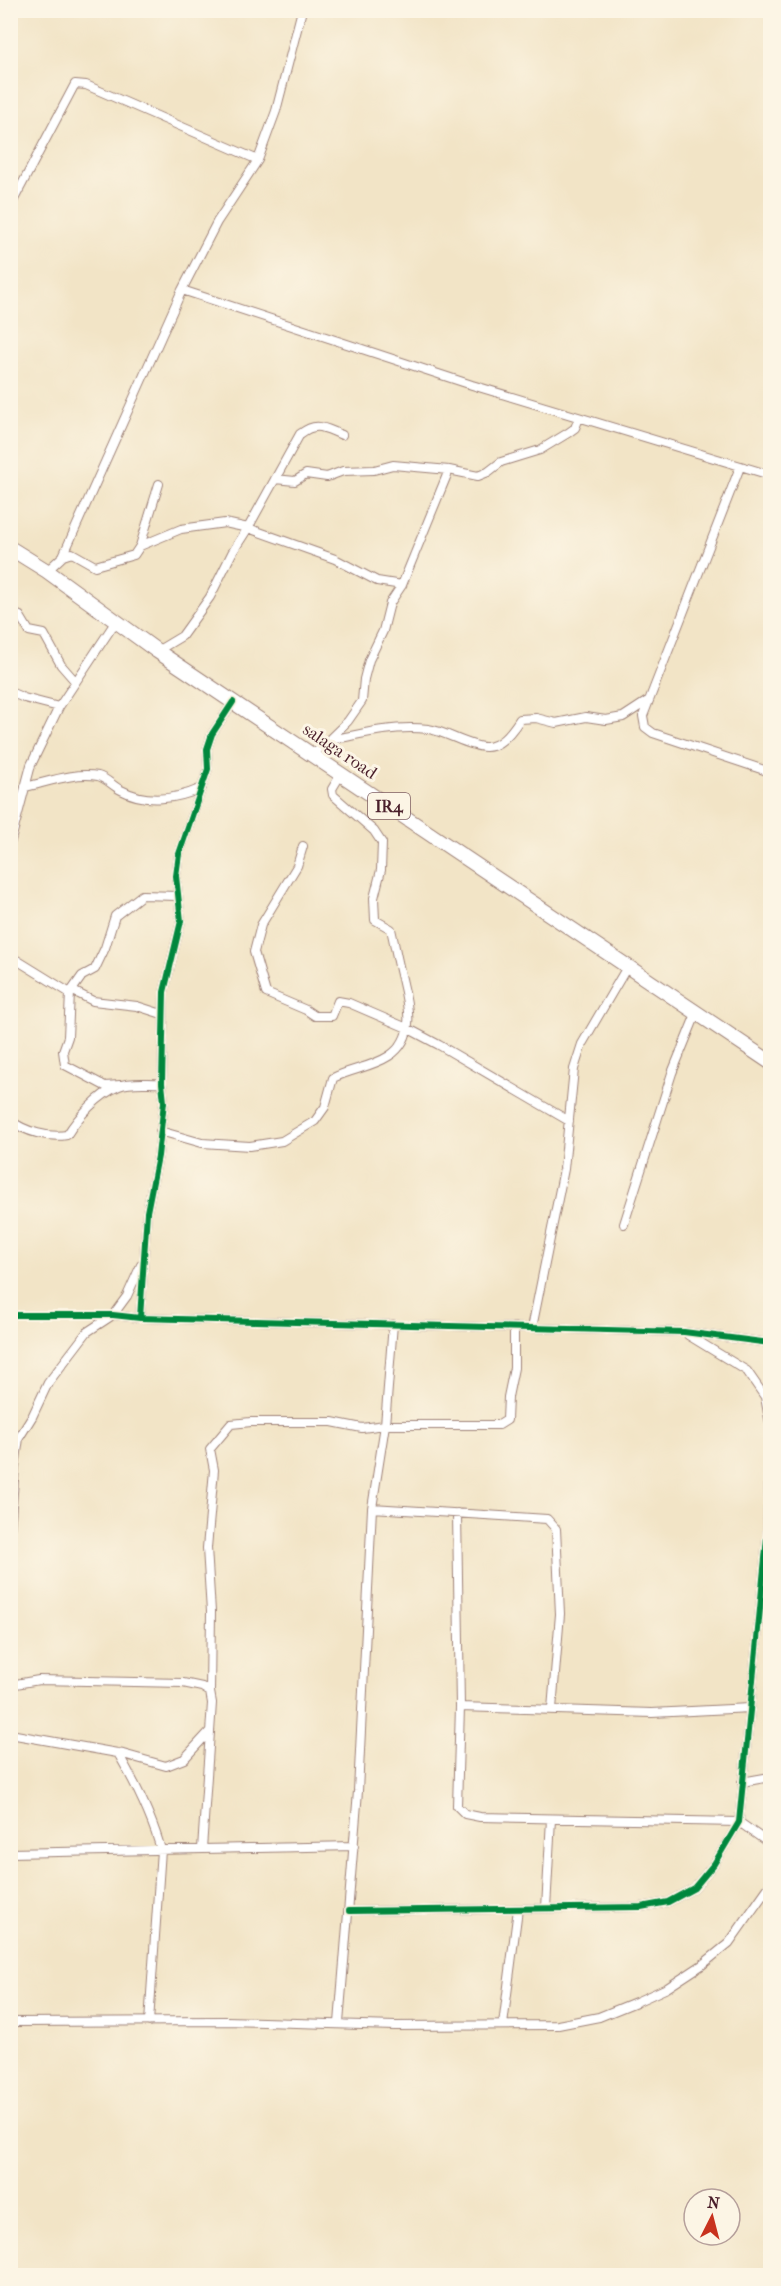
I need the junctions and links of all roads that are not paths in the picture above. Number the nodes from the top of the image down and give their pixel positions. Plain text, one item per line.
1 (302, 10) edge
2 (258, 160) junction
3 (10, 207) edge
4 (182, 290) junction
5 (579, 418) junction
6 (342, 435) dead end
7 (740, 467) junction
8 (449, 470) junction
9 (771, 475) edge
10 (275, 479) junction
11 (159, 484) dead end
12 (248, 528) junction
13 (140, 546) junction
14 (10, 548) edge
15 (63, 556) junction
16 (47, 571) junction
17 (402, 585) junction
18 (10, 612) edge
19 (116, 621) junction
20 (157, 651) junction
21 (75, 681) junction
22 (10, 692) edge
23 (649, 700) junction
24 (233, 702) junction
25 (59, 707) junction
26 (327, 741) junction
27 (312, 755) junction
28 (771, 772) edge
29 (342, 774) junction
30 (25, 787) junction
31 (202, 788) junction
32 (12, 834) edge
33 (10, 844) edge
34 (303, 846) dead end
35 (10, 880) edge
36 (177, 896) junction
37 (10, 906) edge
38 (10, 954) edge
39 (627, 967) junction
40 (71, 992) junction
41 (162, 1014) junction
42 (696, 1014) junction
43 (407, 1028) junction
44 (771, 1062) edge
45 (162, 1083) junction
46 (120, 1085) junction
47 (10, 1120) edge
48 (569, 1121) junction
49 (160, 1131) junction
50 (624, 1224) dead end
51 (143, 1262) junction
52 (10, 1315) edge
53 (113, 1315) junction
54 (140, 1318) junction
55 (393, 1324) junction
56 (514, 1328) junction
57 (532, 1328) junction
58 (684, 1332) junction
59 (771, 1343) edge
60 (771, 1424) edge
61 (385, 1425) junction
62 (771, 1437) edge
63 (372, 1508) junction
64 (457, 1513) junction
65 (10, 1531) edge
66 (10, 1685) edge
67 (210, 1692) junction
68 (460, 1707) junction
69 (750, 1708) junction
70 (552, 1709) junction
71 (210, 1731) junction
72 (10, 1734) edge
73 (118, 1753) junction
74 (771, 1777) edge
75 (742, 1782) junction
76 (551, 1819) junction
77 (739, 1821) junction
78 (771, 1844) edge
79 (354, 1846) junction
80 (202, 1849) junction
81 (161, 1850) junction
82 (10, 1853) edge
83 (771, 1885) edge
84 (546, 1908) junction
85 (518, 1909) junction
86 (349, 1911) junction
87 (10, 2022) edge
88 (149, 2022) junction
89 (339, 2023) junction
90 (503, 2025) junction

1 - 2 street
2 - 3 street
2 - 4 street
4 - 5 street
4 - 15 street
5 - 7 street
5 - 8 street
6 - 10 street
7 - 9 street
7 - 23 street
8 - 10 street
8 - 17 street
10 - 12 street
11 - 13 street
12 - 13 street
12 - 17 street
12 - 20 street
13 - 15 street
14 - 16 main road, salaga road / IR4
15 - 16 street
16 - 19 main road, salaga road / IR4
17 - 26 street
18 - 21 street
19 - 20 main road, salaga road / IR4
19 - 21 street
20 - 24 main road, salaga road / IR4
21 - 25 street
22 - 25 street
23 - 26 street
23 - 28 street
24 - 27 main road, salaga road / IR4
24 - 31 street
25 - 30 street
26 - 27 street
27 - 29 main road, salaga road / IR4
29 - 39 main road, salaga road / IR4
29 - 43 street
30 - 31 street
30 - 32 street
31 - 36 street
32 - 33 street
34 - 43 street
35 - 37 street
36 - 40 street
36 - 41 street
38 - 40 street
39 - 42 main road, salaga road / IR4
39 - 48 street
40 - 41 street
40 - 46 street
41 - 45 street
42 - 44 main road, salaga road / IR4
42 - 50 street
43 - 48 street
43 - 49 street
45 - 46 street
45 - 49 street
46 - 47 street
48 - 57 street
49 - 51 street
51 - 53 street
51 - 54 street
52 - 53 street
53 - 54 street
53 - 65 street
54 - 55 street
55 - 56 street
55 - 61 street
56 - 57 street
56 - 61 street
57 - 58 street
58 - 59 street
58 - 60 street
61 - 63 street
61 - 67 street
62 - 69 street
63 - 64 street
63 - 79 street
64 - 68 street
64 - 70 street
66 - 67 street
67 - 71 street
68 - 70 street
68 - 76 street
69 - 70 street
69 - 75 street
71 - 73 street
71 - 80 street
72 - 73 street
73 - 81 street
74 - 75 street
75 - 77 street
76 - 77 street
76 - 84 street
77 - 78 street
77 - 84 street
79 - 80 street
79 - 86 street
80 - 81 street
81 - 82 street
81 - 88 street
83 - 90 street
84 - 85 street
85 - 86 street
85 - 90 street
86 - 89 street
87 - 88 street
88 - 89 street
89 - 90 street

